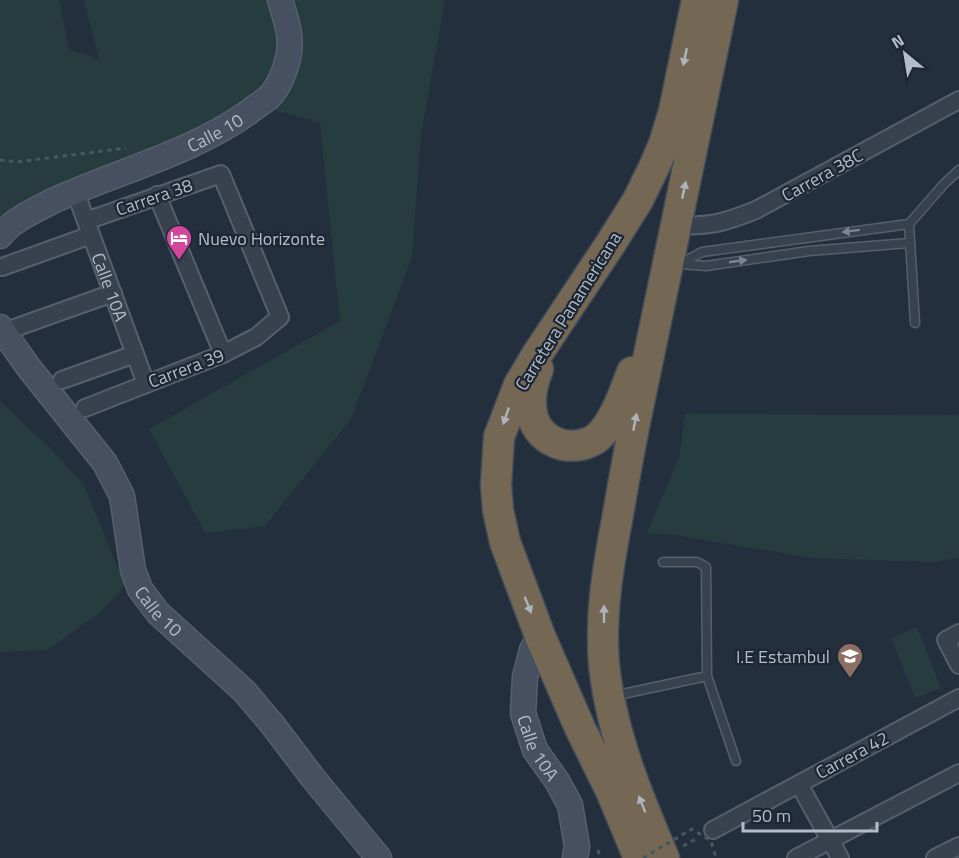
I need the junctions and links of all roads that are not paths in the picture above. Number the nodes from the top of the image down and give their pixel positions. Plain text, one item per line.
1 (280, 0) edge
2 (697, 0) edge
3 (723, 0) edge
4 (959, 100) edge
5 (959, 170) edge
6 (75, 191) junction
7 (157, 195) junction
8 (909, 224) junction
9 (677, 225) junction
10 (89, 228) junction
11 (0, 236) edge
12 (909, 243) junction
13 (2, 267) dead end
14 (669, 275) junction
15 (113, 293) junction
16 (280, 317) joint
17 (559, 323) junction
18 (915, 323) dead end
19 (3, 329) edge
20 (135, 354) junction
21 (223, 354) junction
22 (62, 380) dead end
23 (146, 384) junction
24 (85, 408) dead end
25 (663, 562) dead end
26 (959, 633) edge
27 (540, 636) junction
28 (959, 665) edge
29 (707, 676) junction
30 (609, 696) junction
31 (959, 698) edge
32 (736, 761) dead end
33 (959, 773) edge
34 (799, 783) junction
35 (713, 830) dead end
36 (830, 841) junction
37 (959, 846) edge
38 (379, 858) edge
39 (575, 858) edge
40 (641, 858) edge
41 (664, 858) edge
42 (796, 858) edge
43 (840, 858) edge
44 (935, 858) edge

1 - 6 street, Calle 10
2 -> 17 highway, Carretera Panamericana
9 -> 3 highway
4 - 9 street, Carrera 38C
5 - 8 lane
6 - 10 street, Calle 10A
6 - 11 street, Calle 10
7 - 10 street, Carrera 38
7 - 16 street, Carrera 38
7 - 21 street
8 - 12 lane
8 -> 14 lane
9 - 14 highway
10 - 13 street, Carrera 38
10 - 15 street, Calle 10A
14 -> 12 lane
12 - 18 lane
14 - 17 highway
30 -> 14 highway
15 - 19 street
15 - 20 street, Calle 10A
16 - 21 street, Carrera 39
17 -> 27 highway, Carretera Panamericana
19 - 38 street, Calle 10
20 - 22 street
20 - 23 street, Calle 10A
21 - 23 street, Carrera 39
23 - 24 street, Carrera 39
25 - 29 lane
26 - 28 street
27 - 39 street, Calle 10A
27 - 40 highway, Carretera Panamericana
29 - 30 lane
29 - 32 lane
41 -> 30 highway
31 - 34 street, Carrera 42
33 - 36 street
34 - 35 street, Carrera 42
34 - 36 street
36 - 42 street
36 - 43 street
37 - 44 street

